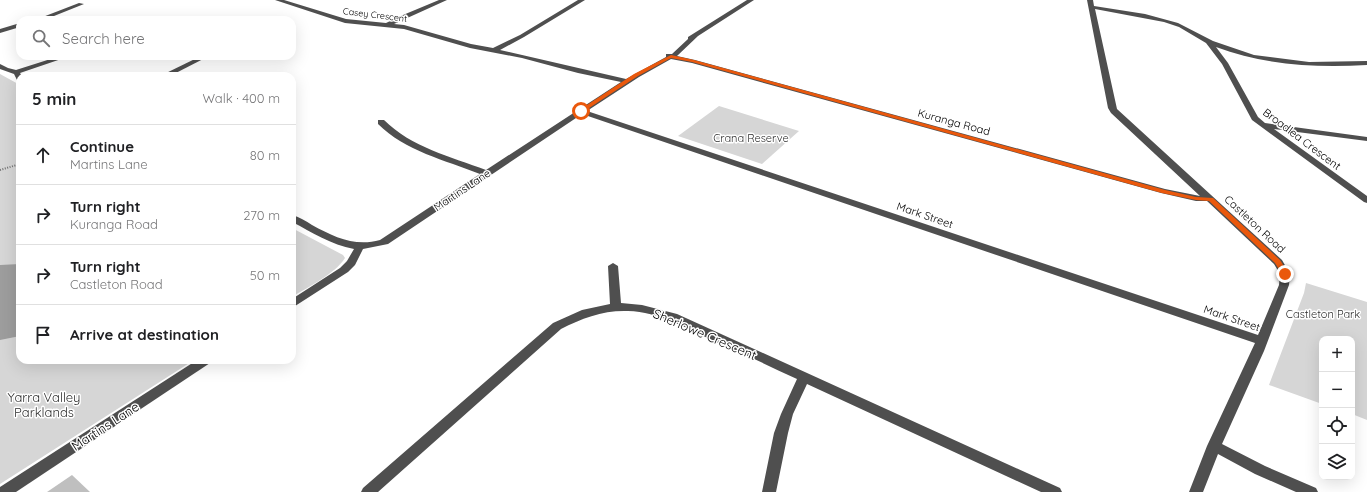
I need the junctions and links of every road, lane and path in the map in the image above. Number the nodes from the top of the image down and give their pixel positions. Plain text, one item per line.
1 (278, 0) edge
2 (292, 0) edge
3 (444, 0) edge
4 (582, 0) edge
5 (751, 0) edge
6 (286, 2) junction
7 (82, 4) dead end
8 (1091, 4) edge
9 (49, 16) edge
10 (388, 25) junction
11 (16, 26) edge
12 (0, 31) edge
13 (1207, 41) junction
14 (1226, 49) junction
15 (497, 51) junction
16 (671, 55) junction
17 (57, 60) edge
18 (198, 60) edge
19 (1225, 63) junction
20 (1367, 63) edge
21 (0, 66) edge
22 (26, 72) edge
23 (172, 72) edge
24 (16, 74) edge
25 (622, 84) junction
26 (581, 111) junction
27 (381, 122) dead end
28 (1262, 124) junction
29 (1367, 139) edge
30 (16, 165) edge
31 (0, 170) edge
32 (488, 174) junction
33 (1211, 199) junction
34 (1367, 200) edge
35 (296, 220) edge
36 (359, 248) junction
37 (613, 266) dead end
38 (296, 301) edge
39 (616, 307) junction
40 (1262, 341) junction
41 (200, 364) edge
42 (804, 377) junction
43 (1214, 446) junction
44 (4, 492) edge
45 (368, 492) edge
46 (769, 492) edge
47 (1055, 492) edge
48 (1196, 492) edge
49 (1311, 492) edge

1 - 6 street, Casey Crescent
2 - 6 street
3 - 10 street
4 - 15 street
5 - 16 street, Martins Lane
6 - 10 street, Casey Crescent
7 - 9 street
8 - 13 street, Broadlea Crescent
8 - 33 street, Castleton Road
10 - 15 street, Casey Crescent
11 - 12 street
13 - 14 street, Broadlea Crescent
13 - 19 street, Broadlea Crescent
14 - 19 street
14 - 20 street, Broadlea Crescent
15 - 25 street, Casey Crescent
16 - 25 street, Martins Lane
16 - 33 street, Kuranga Road
17 - 22 street
18 - 23 street
19 - 28 street, Broadlea Crescent
21 - 24 street
25 - 26 street, Martins Lane
26 - 32 street, Martins Lane
26 - 40 street, Mark Street
27 - 32 street
28 - 29 street
28 - 34 street, Broadlea Crescent
30 - 31 path
32 - 36 street, Martins Lane
33 - 40 street, Castleton Road
35 - 36 street
36 - 38 street
37 - 39 street
39 - 42 street, Sherlowe Crescent
39 - 45 street, Sherlowe Crescent
40 - 43 street, Castleton Road
41 - 44 street, Martins Lane
42 - 46 street
42 - 47 street, Sherlowe Crescent
43 - 48 street, Castleton Road
43 - 49 street

